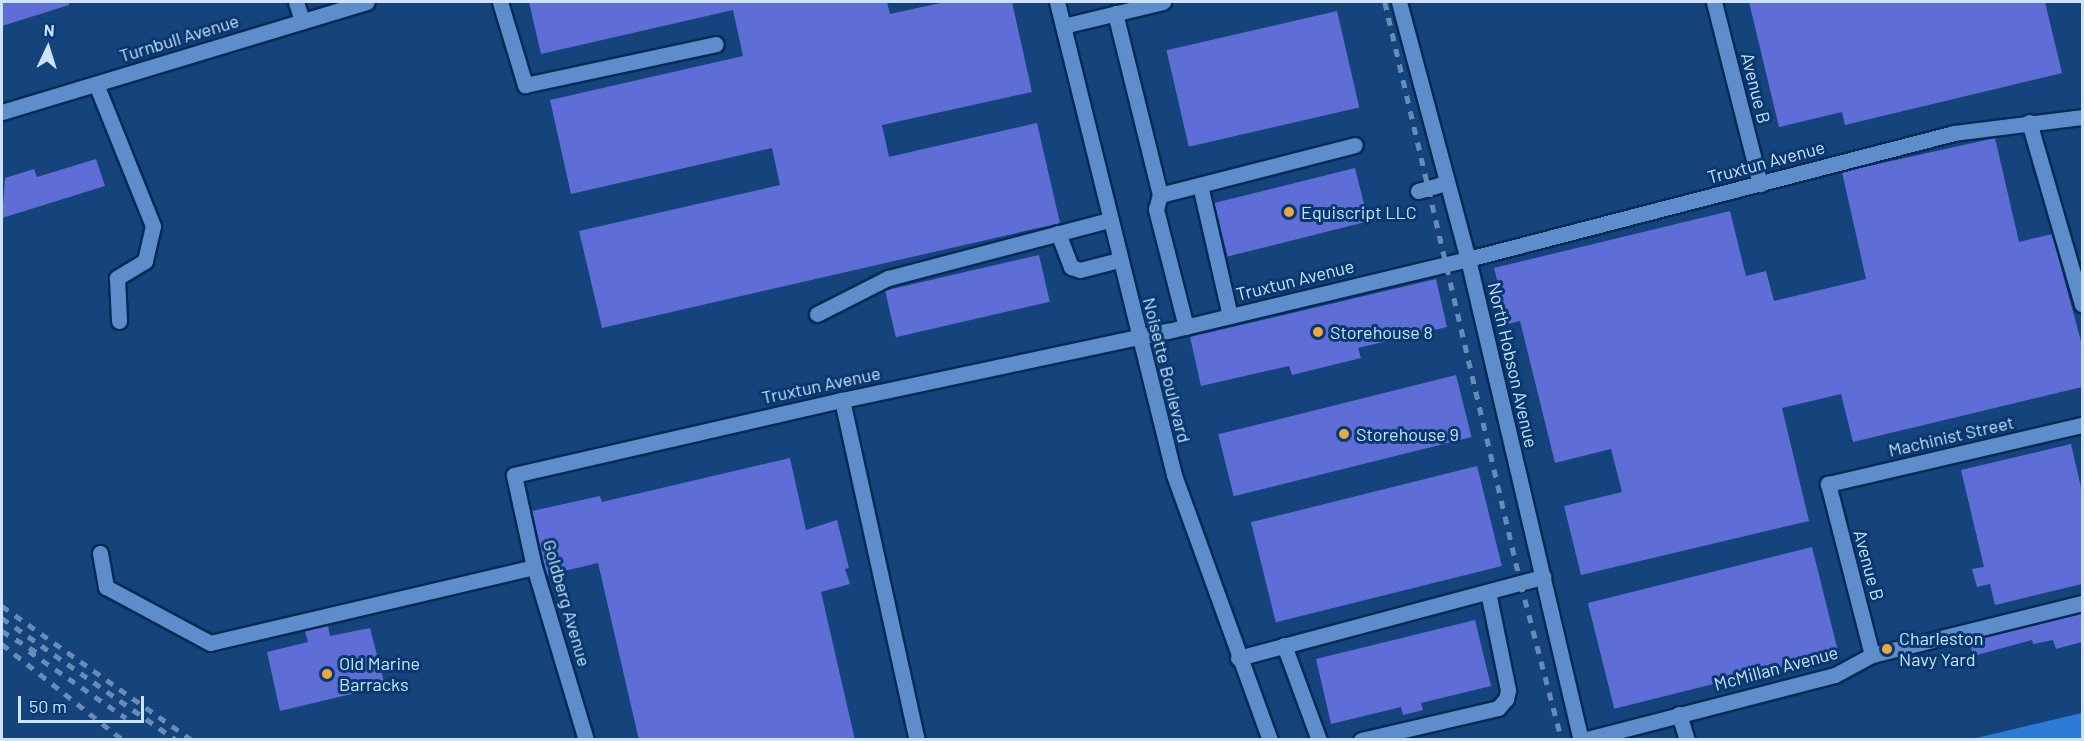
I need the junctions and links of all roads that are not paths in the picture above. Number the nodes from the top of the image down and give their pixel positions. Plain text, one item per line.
1 (296, 2) edge
2 (367, 2) edge
3 (500, 2) edge
4 (1057, 2) edge
5 (1156, 2) edge
6 (1399, 2) edge
7 (1714, 2) edge
8 (1110, 10) edge
9 (302, 21) junction
10 (1063, 26) junction
11 (716, 44) dead end
12 (96, 84) junction
13 (2, 112) edge
14 (2082, 117) edge
15 (2029, 122) junction
16 (1355, 145) dead end
17 (1446, 183) junction
18 (1760, 184) junction
19 (1200, 185) junction
20 (1418, 191) dead end
21 (1160, 195) junction
22 (1109, 220) junction
23 (1058, 233) junction
24 (1468, 259) junction
25 (1119, 260) junction
26 (2082, 304) edge
27 (817, 314) dead end
28 (1230, 316) junction
29 (119, 321) dead end
30 (1186, 327) junction
31 (1138, 339) junction
32 (842, 400) junction
33 (2082, 425) edge
34 (514, 475) joint
35 (1828, 484) joint
36 (100, 553) dead end
37 (534, 567) junction
38 (1543, 578) junction
39 (1488, 592) junction
40 (2082, 603) edge
41 (1284, 645) junction
42 (1872, 655) junction
43 (1238, 658) junction
44 (1679, 714) junction
45 (1604, 736) edge
46 (586, 740) edge
47 (917, 740) edge
48 (1270, 740) edge
49 (1319, 740) edge
50 (1361, 740) edge
51 (1582, 740) edge
52 (1687, 740) edge

1 - 9 street
2 - 9 street, Turnbull Avenue
3 - 11 street
4 - 10 street, Noisette Boulevard
5 - 8 street
6 - 17 street, North Hobson Avenue
7 - 18 street, Avenue B
8 - 10 street
8 - 21 street
9 - 12 street, Turnbull Avenue
10 - 22 street, Noisette Boulevard
12 - 13 street, Turnbull Avenue
12 - 29 street
14 - 15 street, Truxtun Avenue
15 - 18 street, Truxtun Avenue
15 - 26 street
16 - 19 street
17 - 20 street
17 - 24 street, North Hobson Avenue
18 - 24 street, Truxtun Avenue
19 - 21 street
19 - 28 street
21 - 30 street
22 - 23 street
22 - 25 street, Noisette Boulevard
23 - 25 street
23 - 27 street
24 - 28 street, Truxtun Avenue
24 - 38 street, North Hobson Avenue
25 - 31 street, Noisette Boulevard
28 - 30 street, Truxtun Avenue
30 - 31 street, Truxtun Avenue
31 - 32 street, Truxtun Avenue
31 - 43 street, Noisette Boulevard
32 - 34 street, Truxtun Avenue
32 - 47 street
33 - 35 street, Machinist Street
34 - 37 street, Goldberg Avenue
35 - 42 street, Avenue B
36 - 37 street
37 - 46 street, Goldberg Avenue
38 - 39 street
38 - 51 street, North Hobson Avenue
39 - 41 street
39 - 50 street
40 - 42 street, McMillan Avenue
41 - 43 street
41 - 49 street
42 - 44 street, McMillan Avenue
43 - 48 street, Noisette Boulevard
44 - 45 street, McMillan Avenue
44 - 52 street
45 - 51 street, McMillan Avenue

